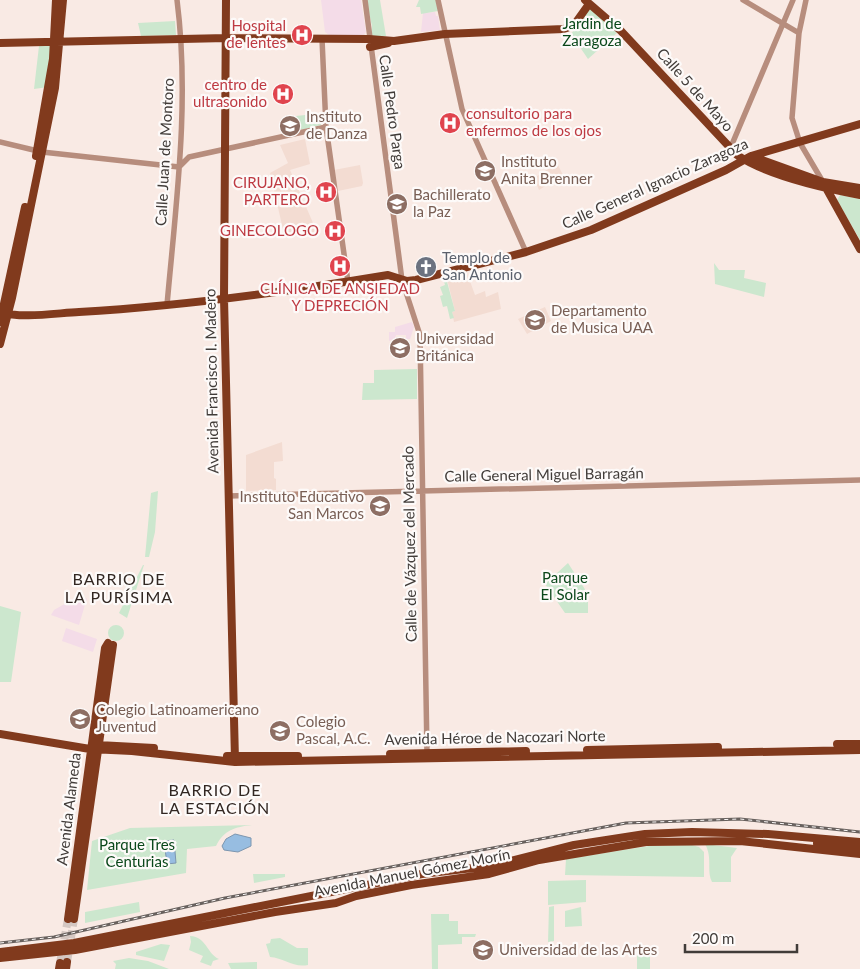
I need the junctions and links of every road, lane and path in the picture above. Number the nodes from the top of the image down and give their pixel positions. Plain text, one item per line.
1 (56, 0) edge
2 (62, 0) edge
3 (176, 0) edge
4 (226, 0) edge
5 (365, 0) edge
6 (438, 0) edge
7 (743, 0) edge
8 (806, 0) edge
9 (792, 1) edge
10 (587, 2) edge
11 (804, 7) junction
12 (782, 22) junction
13 (799, 32) junction
14 (445, 34) junction
15 (227, 38) junction
16 (182, 39) junction
17 (322, 39) junction
18 (0, 43) edge
19 (58, 43) junction
20 (370, 43) junction
21 (860, 124) edge
22 (326, 127) junction
23 (0, 142) edge
24 (800, 143) junction
25 (224, 149) junction
26 (730, 149) junction
27 (40, 152) junction
28 (751, 156) junction
29 (743, 159) junction
30 (179, 166) junction
31 (825, 185) junction
32 (860, 188) edge
33 (860, 195) edge
34 (860, 249) edge
35 (526, 252) junction
36 (402, 280) junction
37 (348, 282) junction
38 (224, 298) junction
39 (167, 305) junction
40 (4, 313) edge
41 (0, 322) edge
42 (420, 335) joint
43 (0, 344) edge
44 (860, 480) edge
45 (422, 490) junction
46 (228, 496) junction
47 (110, 644) dead end
48 (0, 729) edge
49 (0, 734) edge
50 (860, 744) edge
51 (94, 747) junction
52 (860, 750) edge
53 (427, 753) junction
54 (235, 760) junction
55 (791, 835) junction
56 (692, 836) junction
57 (860, 842) edge
58 (859, 854) edge
59 (309, 896) junction
60 (306, 907) junction
61 (71, 919) tunnel mouth
62 (74, 943) junction
63 (0, 952) edge
64 (54, 954) junction
65 (0, 958) edge

1 - 19 main road
2 - 19 main road
3 - 16 street, Calle Juan de Montoro
4 - 15 main road, Avenida Francisco I. Madero
5 - 20 street, Calle Pedro Parga
6 - 14 street
7 - 12 street
8 - 11 street
9 - 11 street
9 - 12 street
10 - 14 main road
10 - 26 main road, Calle 5 de Mayo
11 - 13 street
12 - 13 street
12 - 26 street
13 - 24 street
14 - 20 main road
14 - 35 street
15 - 16 main road
15 - 17 main road
15 - 25 main road, Avenida Francisco I. Madero
16 - 19 main road
16 - 30 street, Calle Juan de Montoro
17 - 20 main road
17 - 22 street
18 - 19 main road
19 - 27 main road
20 - 36 street, Calle Pedro Parga
21 - 24 main road, Calle General Ignacio Zaragoza
22 - 25 street
22 - 37 street
23 - 27 street
24 - 28 main road, Calle General Ignacio Zaragoza
24 - 31 street
25 - 30 street
25 - 38 main road, Avenida Francisco I. Madero
26 - 29 main road, Calle 5 de Mayo
27 - 30 street
27 - 40 main road
28 - 29 main road, Calle General Ignacio Zaragoza
28 - 31 main road
29 - 31 main road, Calle 5 de Mayo
29 - 35 main road, Calle General Ignacio Zaragoza
30 - 39 street, Calle Juan de Montoro
31 - 32 main road
31 - 33 main road
31 - 34 main road
35 - 36 main road, Calle General Ignacio Zaragoza
36 - 37 main road, Calle General Ignacio Zaragoza
36 - 42 street, Calle Pedro Parga
37 - 38 main road, Calle General Ignacio Zaragoza
38 - 39 main road, Calle General Ignacio Zaragoza
38 - 46 main road, Avenida Francisco I. Madero
39 - 40 main road, Calle General Ignacio Zaragoza
40 - 41 main road
40 - 43 main road
42 - 45 street, Calle de Vázquez del Mercado
44 - 45 street, Calle General Miguel Barragán
45 - 46 street, Calle General Miguel Barragán
45 - 53 street, Calle de Vázquez del Mercado
46 - 54 main road, Avenida Francisco I. Madero
47 - 51 main road, Avenida Alameda
48 - 51 main road
49 - 51 main road
50 - 53 main road, Avenida Héroe de Nacozari Norte
51 - 54 main road, Avenida Héroe de Nacozari Norte
51 - 61 main road, Avenida Alameda
52 - 54 main road, Avenida Héroe de Nacozari Norte
53 - 54 main road, Avenida Héroe de Nacozari Norte
55 - 56 main road, Avenida Manuel Gómez Morín
55 - 57 main road, Avenida Manuel Gómez Morín
55 - 58 main road
56 - 58 main road, Avenida Manuel Gómez Morín
56 - 59 main road, Avenida Manuel Gómez Morín
56 - 60 main road, Avenida Manuel Gómez Morín
59 - 60 main road
59 - 62 main road, Avenida Manuel Gómez Morín
60 - 64 main road, Avenida Manuel Gómez Morín
62 - 63 main road, Avenida Manuel Gómez Morín
62 - 64 main road
64 - 65 main road, Avenida Manuel Gómez Morín

